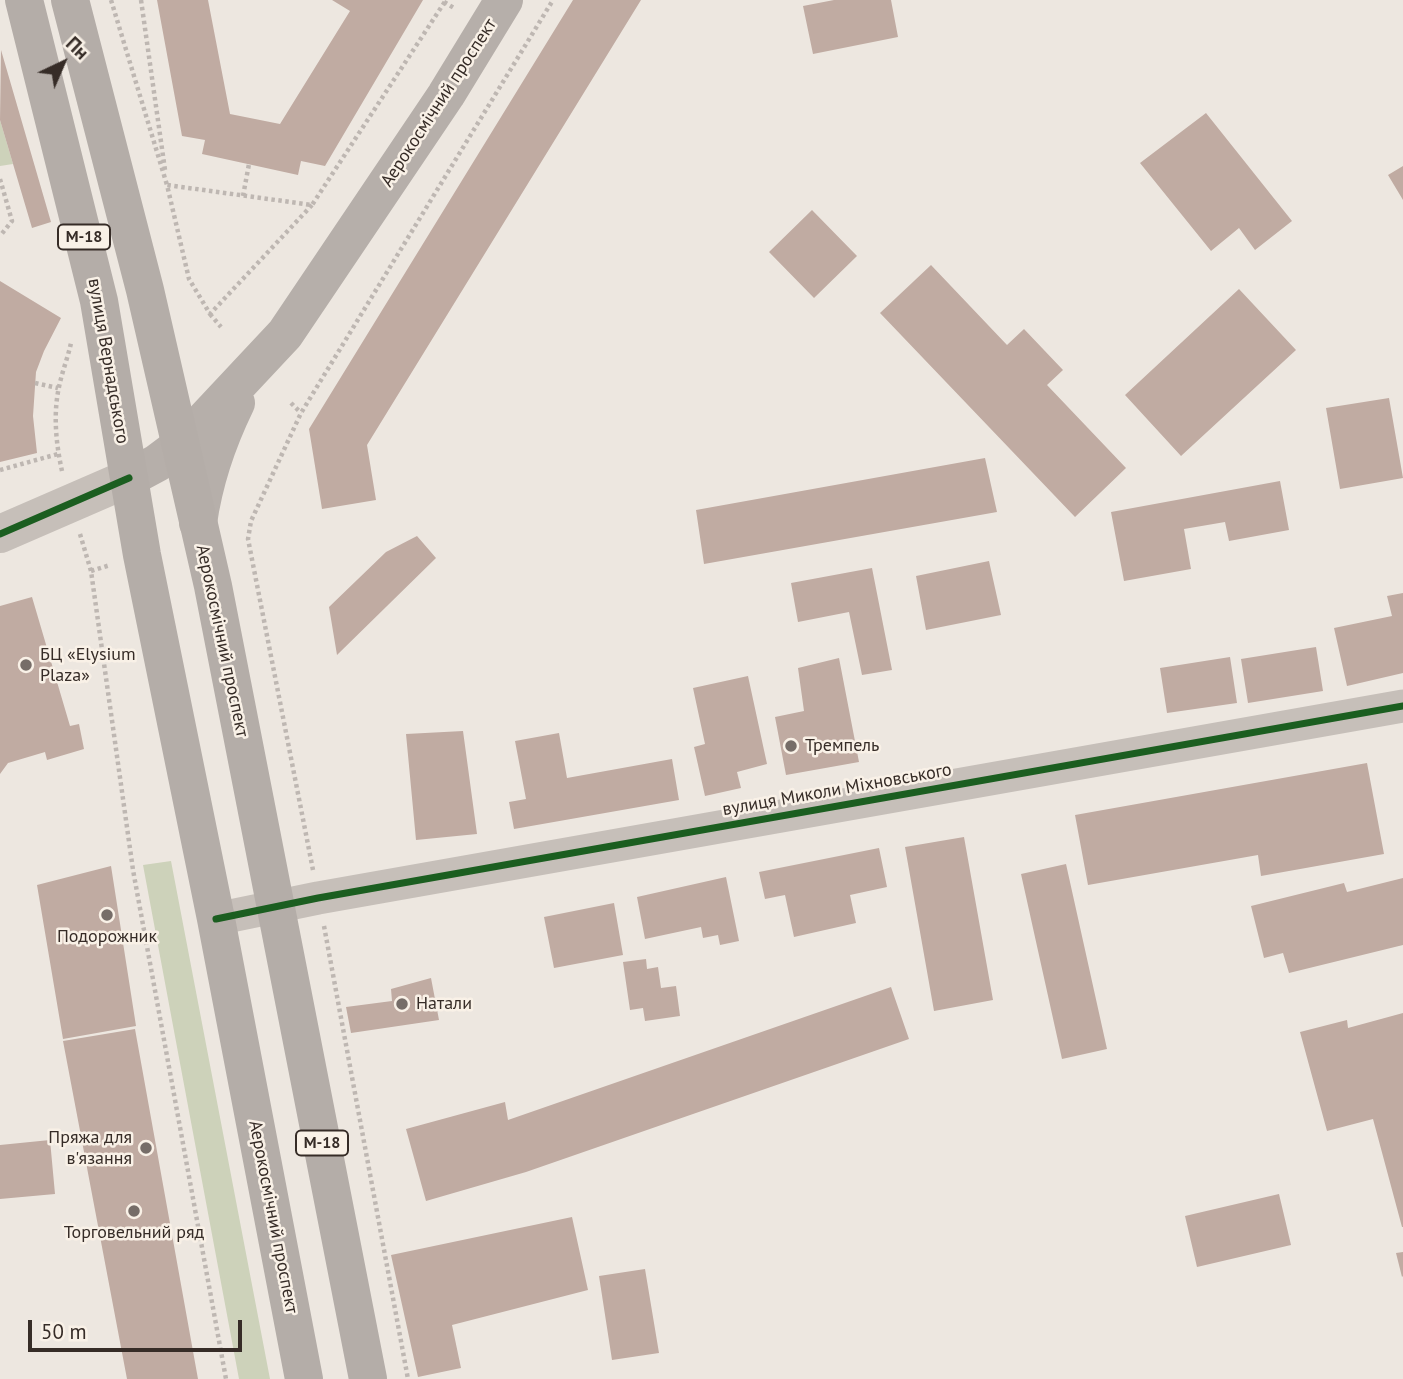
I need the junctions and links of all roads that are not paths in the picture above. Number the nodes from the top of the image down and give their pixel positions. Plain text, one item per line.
1 (24, 0) edge
2 (70, 0) edge
3 (504, 0) edge
4 (250, 372) junction
5 (181, 445) junction
6 (129, 478) junction
7 (198, 523) junction
8 (0, 534) edge
9 (1403, 706) edge
10 (276, 906) junction
11 (216, 919) junction
12 (304, 1379) edge
13 (368, 1379) edge

1 - 6 main road, вулиця Вернадського / М-18
2 - 5 main road, М-18
3 - 4 main road, Аерокосмічний проспект
4 - 5 main road, Аерокосмічний проспект
4 - 7 main road
5 - 6 main road
5 - 7 main road, Аерокосмічний проспект / М-18
6 - 8 street
6 - 11 main road, Аерокосмічний проспект / М-18
7 - 10 main road, Аерокосмічний проспект / М-18
9 - 10 street, вулиця Миколи Міхновського
10 - 11 street, вулиця Миколи Міхновського
10 - 13 main road, Аерокосмічний проспект / М-18
11 - 12 main road, Аерокосмічний проспект / М-18

